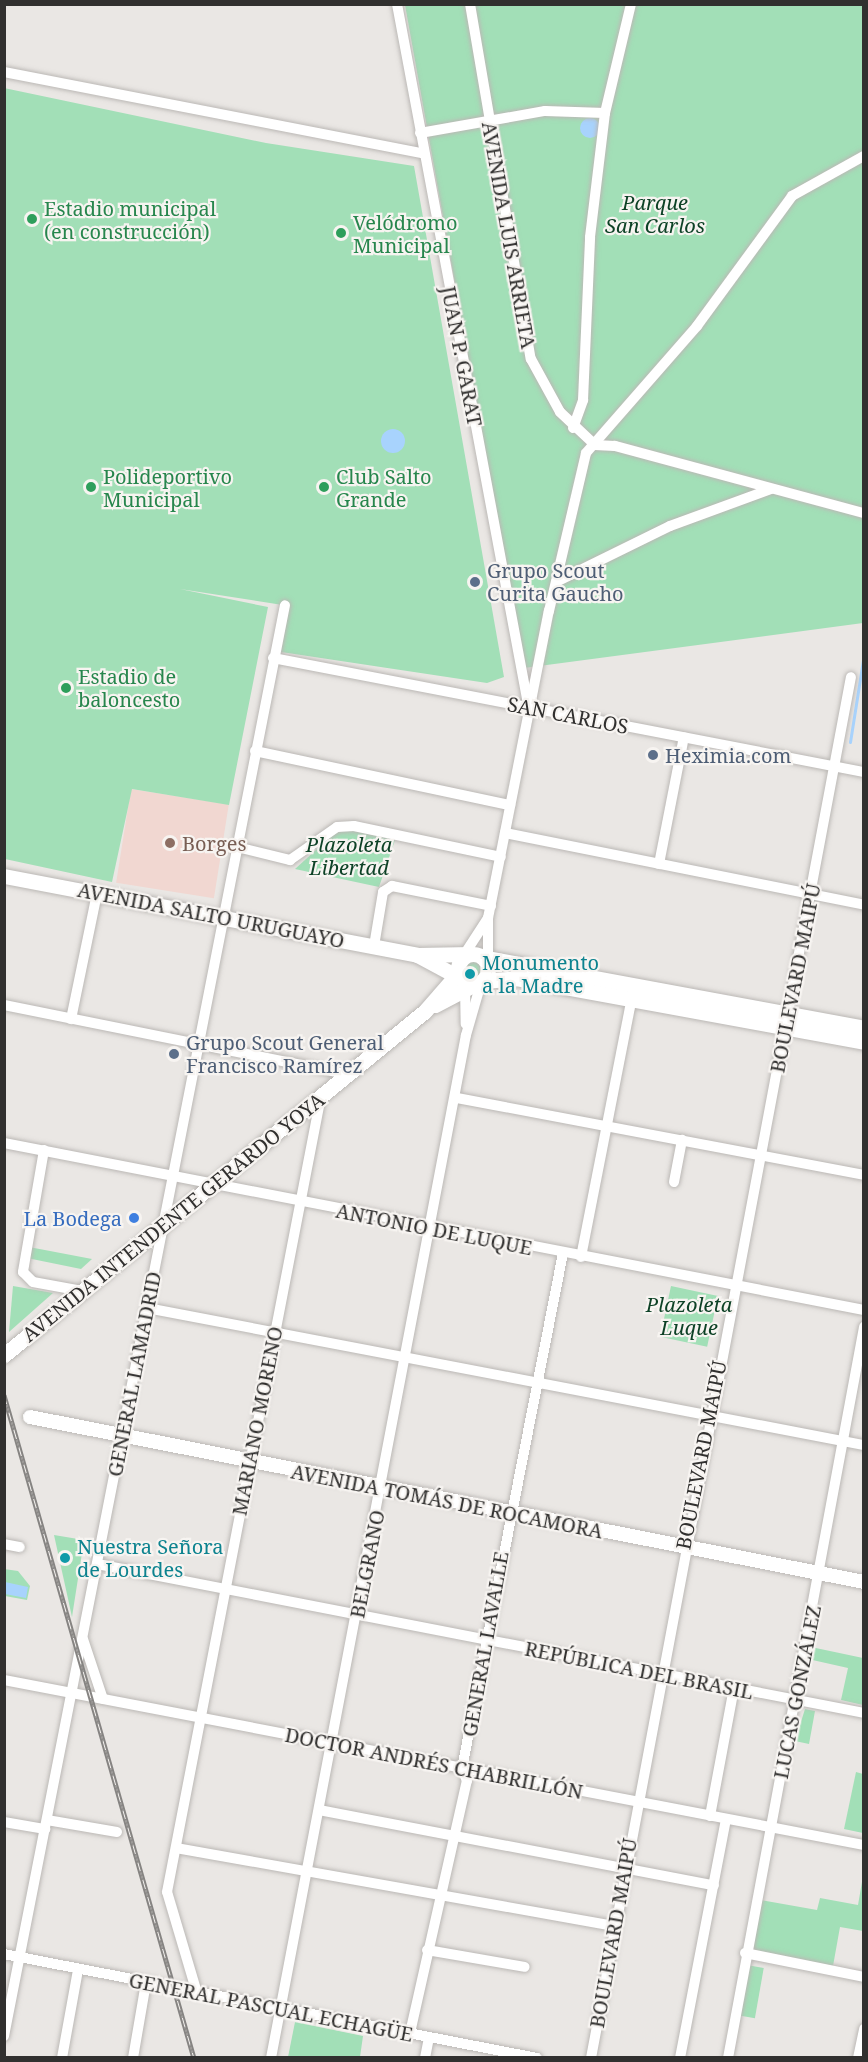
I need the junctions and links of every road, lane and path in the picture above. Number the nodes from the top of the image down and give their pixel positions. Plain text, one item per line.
1 (397, 4) edge
2 (470, 4) edge
3 (631, 4) edge
4 (4, 72) edge
5 (605, 112) junction
6 (490, 124) junction
7 (420, 133) junction
8 (424, 154) junction
9 (864, 156) edge
10 (573, 428) junction
11 (595, 445) junction
12 (771, 489) junction
13 (864, 513) edge
14 (556, 582) junction
15 (285, 605) dead end
16 (273, 658) junction
17 (851, 677) dead end
18 (529, 708) junction
19 (684, 737) junction
20 (255, 751) junction
21 (835, 766) junction
22 (864, 772) edge
23 (510, 805) junction
24 (505, 833) junction
25 (237, 847) junction
26 (501, 857) junction
27 (659, 864) junction
28 (4, 876) edge
29 (97, 894) junction
30 (813, 896) junction
31 (864, 905) edge
32 (491, 906) junction
33 (488, 918) junction
34 (223, 919) junction
35 (374, 946) junction
36 (417, 955) junction
37 (472, 971) junction
38 (633, 993) junction
39 (4, 1005) edge
40 (71, 1019) junction
41 (787, 1021) junction
42 (864, 1028) edge
43 (466, 1035) junction
44 (864, 1042) edge
45 (198, 1045) junction
46 (347, 1074) junction
47 (321, 1095) junction
48 (457, 1098) junction
49 (607, 1126) junction
50 (682, 1140) junction
51 (4, 1143) edge
52 (44, 1150) junction
53 (760, 1155) junction
54 (864, 1175) edge
55 (172, 1178) junction
56 (674, 1182) dead end
57 (212, 1185) junction
58 (300, 1203) junction
59 (162, 1225) junction
60 (432, 1228) junction
61 (562, 1253) junction
62 (581, 1257) junction
63 (734, 1286) junction
64 (82, 1291) junction
65 (147, 1308) junction
66 (864, 1310) edge
67 (864, 1327) edge
68 (274, 1332) junction
69 (4, 1355) edge
70 (407, 1358) junction
71 (535, 1382) junction
72 (708, 1417) junction
73 (30, 1418) dead end
74 (122, 1437) junction
75 (840, 1440) junction
76 (864, 1445) edge
77 (249, 1462) junction
78 (382, 1489) junction
79 (509, 1513) junction
80 (4, 1544) edge
81 (20, 1547) dead end
82 (684, 1547) junction
83 (97, 1564) junction
84 (819, 1574) junction
85 (864, 1582) edge
86 (225, 1589) junction
87 (357, 1616) junction
88 (83, 1637) junction
89 (486, 1641) junction
90 (660, 1674) junction
91 (4, 1680) edge
92 (734, 1688) junction
93 (72, 1693) junction
94 (103, 1699) junction
95 (798, 1700) junction
96 (864, 1713) edge
97 (202, 1718) junction
98 (333, 1743) junction
99 (462, 1768) junction
100 (637, 1802) junction
101 (319, 1810) junction
102 (710, 1816) junction
103 (726, 1819) junction
104 (4, 1822) edge
105 (46, 1825) junction
106 (771, 1826) junction
107 (117, 1832) dead end
108 (457, 1835) junction
109 (864, 1845) edge
110 (176, 1848) junction
111 (309, 1868) junction
112 (625, 1868) junction
113 (714, 1885) junction
114 (439, 1893) junction
115 (614, 1926) junction
116 (427, 1950) junction
117 (745, 1953) junction
118 (4, 1954) edge
119 (20, 1958) junction
120 (525, 1967) dead end
121 (78, 1970) junction
122 (864, 1977) edge
123 (146, 1983) junction
124 (197, 1993) junction
125 (281, 2009) junction
126 (864, 2029) edge
127 (410, 2033) junction
128 (5, 2035) edge
129 (429, 2037) junction
130 (62, 2058) edge
131 (133, 2058) edge
132 (271, 2058) edge
133 (425, 2058) edge
134 (537, 2058) edge
135 (591, 2058) edge
136 (680, 2058) edge
137 (728, 2058) edge
138 (858, 2058) edge

1 - 7 street, JUAN P. GARAT
2 - 6 street, AVENIDA LUIS ARRIETA
3 - 5 street
4 - 8 street
5 - 6 street
5 - 10 street
6 - 7 street
6 - 10 street, AVENIDA LUIS ARRIETA
7 - 8 street, JUAN P. GARAT
8 - 18 street, JUAN P. GARAT
9 - 11 street, BELGRANO
10 - 11 street, AVENIDA LUIS ARRIETA
11 - 12 street
11 - 14 street, BELGRANO
12 - 13 street
12 - 14 street
14 - 18 street, BELGRANO
15 - 16 street, GENERAL LAMADRID
16 - 18 street, SAN CARLOS
16 - 20 street, GENERAL LAMADRID
17 - 21 street, BOULEVARD MAIPÚ
18 - 19 street, SAN CARLOS
18 - 23 street, BELGRANO
19 - 21 street, SAN CARLOS
19 - 27 street
20 - 23 street
20 - 25 street, GENERAL LAMADRID
21 - 22 street, SAN CARLOS
21 - 30 street, BOULEVARD MAIPÚ
23 - 24 street, BELGRANO
24 - 26 street, BELGRANO
24 - 27 street
25 - 26 street
25 - 34 street, GENERAL LAMADRID
26 - 32 street, BELGRANO
27 - 30 street
28 - 29 main road, AVENIDA SALTO URUGUAYO
29 - 34 main road, AVENIDA SALTO URUGUAYO
29 - 40 street
30 - 31 street
30 - 41 street, BOULEVARD MAIPÚ
32 - 33 street, BELGRANO
32 - 35 street
33 - 37 street, BELGRANO
33 - 37 street, BELGRANO
34 - 35 main road, AVENIDA SALTO URUGUAYO
34 - 45 street, GENERAL LAMADRID
35 - 36 main road, AVENIDA SALTO URUGUAYO
36 - 37 main road, AVENIDA SALTO URUGUAYO
36 - 37 main road, AVENIDA SALTO URUGUAYO
37 - 38 main road, AVENIDA SALTO URUGUAYO
37 - 38 main road, AVENIDA SALTO URUGUAYO
37 - 43 street, BELGRANO
37 - 43 street, BELGRANO
37 - 46 main road, AVENIDA INTENDENTE GERARDO YOYA
38 - 41 main road, AVENIDA SALTO URUGUAYO
38 - 49 street
39 - 40 street
40 - 45 street
41 - 42 main road, AVENIDA SALTO URUGUAYO
41 - 44 main road, AVENIDA SALTO URUGUAYO
41 - 53 street, BOULEVARD MAIPÚ
43 - 48 street, BELGRANO
45 - 46 street
45 - 55 street, GENERAL LAMADRID
46 - 47 main road, AVENIDA INTENDENTE GERARDO YOYA
47 - 57 main road, AVENIDA INTENDENTE GERARDO YOYA
47 - 58 street, MARIANO MORENO
48 - 49 street
48 - 60 street, BELGRANO
49 - 50 street
49 - 62 street
50 - 53 street
50 - 56 street
51 - 52 street, ANTONIO DE LUQUE
52 - 55 street, ANTONIO DE LUQUE
52 - 64 street
53 - 54 street
53 - 63 street, BOULEVARD MAIPÚ
55 - 57 street, ANTONIO DE LUQUE
55 - 59 street, GENERAL LAMADRID
57 - 58 street, ANTONIO DE LUQUE
57 - 59 main road, AVENIDA INTENDENTE GERARDO YOYA
58 - 60 street, ANTONIO DE LUQUE
58 - 68 street, MARIANO MORENO
59 - 64 main road, AVENIDA INTENDENTE GERARDO YOYA
59 - 65 street, GENERAL LAMADRID
60 - 61 street, ANTONIO DE LUQUE
60 - 70 street, BELGRANO
61 - 62 street, ANTONIO DE LUQUE
61 - 71 street, GENERAL LAVALLE
62 - 63 street, ANTONIO DE LUQUE
63 - 66 street, ANTONIO DE LUQUE
63 - 72 street, BOULEVARD MAIPÚ
64 - 69 main road, AVENIDA INTENDENTE GERARDO YOYA
65 - 68 street
65 - 74 street, GENERAL LAMADRID
67 - 75 street, LUCAS GONZÁLEZ
68 - 70 street
68 - 77 street, MARIANO MORENO
70 - 71 street
70 - 78 street, BELGRANO
71 - 72 street
71 - 79 street, GENERAL LAVALLE
72 - 75 street
72 - 82 street, BOULEVARD MAIPÚ
73 - 74 street, AVENIDA TOMÁS DE ROCAMORA
74 - 77 street, AVENIDA TOMÁS DE ROCAMORA
74 - 83 street, GENERAL LAMADRID
75 - 76 street
75 - 84 street, LUCAS GONZÁLEZ
77 - 78 street, AVENIDA TOMÁS DE ROCAMORA
77 - 86 street, MARIANO MORENO
78 - 79 street, AVENIDA TOMÁS DE ROCAMORA
78 - 87 street, BELGRANO
79 - 82 street, AVENIDA TOMÁS DE ROCAMORA
79 - 89 street, GENERAL LAVALLE
80 - 81 street
82 - 84 street, AVENIDA TOMÁS DE ROCAMORA
82 - 90 street, BOULEVARD MAIPÚ
83 - 86 street, REPÚBLICA DEL BRASIL
83 - 88 street, GENERAL LAMADRID
84 - 85 street, AVENIDA TOMÁS DE ROCAMORA
84 - 95 street, LUCAS GONZÁLEZ
86 - 87 street, REPÚBLICA DEL BRASIL
86 - 97 street, MARIANO MORENO
87 - 89 street, REPÚBLICA DEL BRASIL
87 - 98 street, BELGRANO
88 - 93 street, GENERAL LAMADRID
88 - 94 street
89 - 90 street, REPÚBLICA DEL BRASIL
89 - 99 street, GENERAL LAVALLE
90 - 92 street, REPÚBLICA DEL BRASIL
90 - 100 street, BOULEVARD MAIPÚ
91 - 93 street, DOCTOR ANDRÉS CHABRILLÓN
92 - 95 street, REPÚBLICA DEL BRASIL
92 - 102 street
93 - 94 street, DOCTOR ANDRÉS CHABRILLÓN
93 - 105 street, GENERAL LAMADRID
94 - 97 street, DOCTOR ANDRÉS CHABRILLÓN
95 - 96 street, REPÚBLICA DEL BRASIL
95 - 106 street, LUCAS GONZÁLEZ
97 - 98 street, DOCTOR ANDRÉS CHABRILLÓN
97 - 110 street, MARIANO MORENO
98 - 99 street, DOCTOR ANDRÉS CHABRILLÓN
98 - 101 street, BELGRANO
99 - 100 street, DOCTOR ANDRÉS CHABRILLÓN
99 - 108 street, GENERAL LAVALLE
100 - 102 street, DOCTOR ANDRÉS CHABRILLÓN
100 - 112 street, BOULEVARD MAIPÚ
101 - 108 street
101 - 111 street, BELGRANO
102 - 103 street, DOCTOR ANDRÉS CHABRILLÓN
103 - 106 street, DOCTOR ANDRÉS CHABRILLÓN
103 - 113 street
104 - 105 street
105 - 107 street
105 - 119 street, GENERAL LAMADRID
106 - 109 street, DOCTOR ANDRÉS CHABRILLÓN
106 - 117 street, LUCAS GONZÁLEZ
108 - 112 street
108 - 114 street, GENERAL LAVALLE
110 - 111 street
110 - 124 street, MARIANO MORENO
111 - 114 street
111 - 125 street, BELGRANO
112 - 113 street
112 - 115 street, BOULEVARD MAIPÚ
113 - 136 street
114 - 115 street
114 - 116 street, GENERAL LAVALLE
115 - 135 street, BOULEVARD MAIPÚ
116 - 120 street
116 - 127 street, GENERAL LAVALLE
117 - 122 street
117 - 137 street, LUCAS GONZÁLEZ
118 - 119 street, GENERAL PASCUAL ECHAGÜE
119 - 121 street, GENERAL PASCUAL ECHAGÜE
119 - 128 street, GENERAL LAMADRID
121 - 123 street, GENERAL PASCUAL ECHAGÜE
121 - 130 street
123 - 124 street, GENERAL PASCUAL ECHAGÜE
123 - 131 street
124 - 125 street, GENERAL PASCUAL ECHAGÜE
125 - 127 street, GENERAL PASCUAL ECHAGÜE
125 - 132 street, BELGRANO
126 - 138 street
127 - 129 street, GENERAL PASCUAL ECHAGÜE
129 - 133 street
129 - 134 street, GENERAL PASCUAL ECHAGÜE

